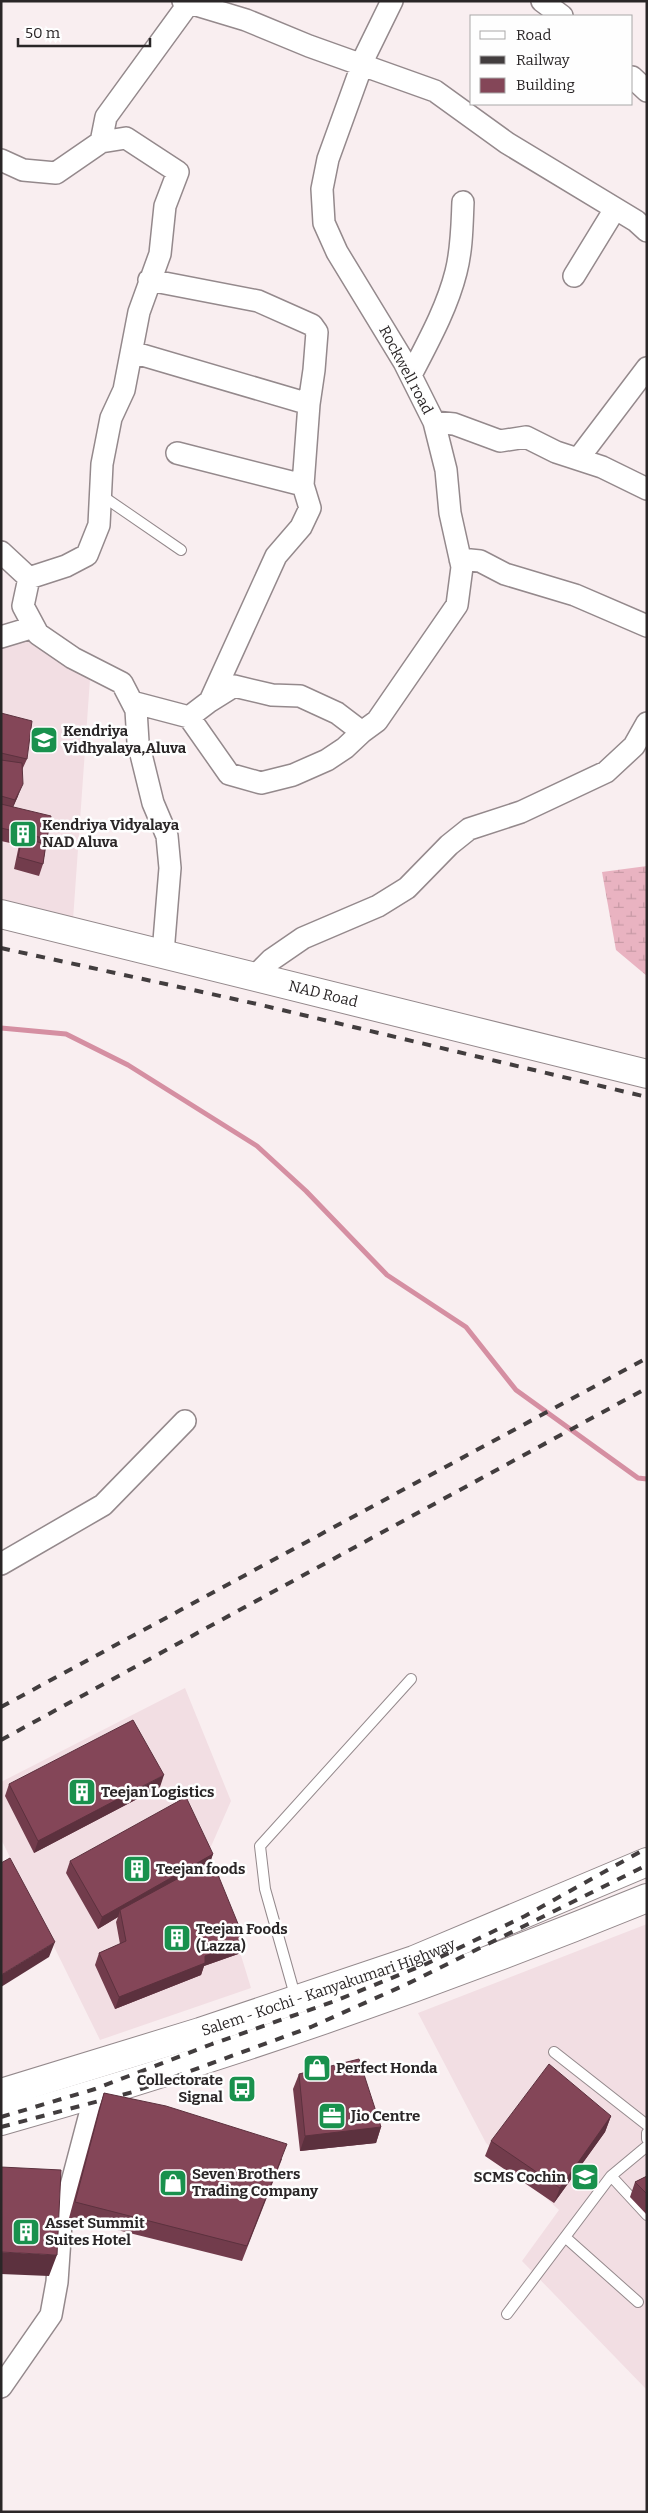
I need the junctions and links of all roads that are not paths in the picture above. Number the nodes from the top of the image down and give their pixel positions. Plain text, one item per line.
1 (392, 1) edge
2 (542, 1) edge
3 (186, 2) edge
4 (561, 15) edge
5 (363, 65) junction
6 (633, 78) edge
7 (647, 91) edge
8 (101, 142) junction
9 (1, 160) edge
10 (463, 202) dead end
11 (615, 209) junction
12 (647, 231) edge
13 (574, 276) dead end
14 (149, 280) junction
15 (132, 352) junction
16 (647, 368) edge
17 (411, 375) junction
18 (308, 404) junction
19 (434, 422) junction
20 (177, 453) dead end
21 (578, 459) junction
22 (303, 485) junction
23 (647, 489) edge
24 (101, 495) junction
25 (181, 550) dead end
26 (1, 552) edge
27 (460, 559) junction
28 (30, 578) junction
29 (647, 626) edge
30 (34, 627) junction
31 (1, 637) edge
32 (210, 701) junction
33 (132, 702) junction
34 (189, 717) junction
35 (647, 723) edge
36 (362, 732) junction
37 (1, 914) edge
38 (163, 953) junction
39 (255, 976) junction
40 (647, 1074) edge
41 (185, 1421) dead end
42 (1, 1564) edge
43 (411, 1679) dead end
44 (647, 1862) edge
45 (647, 1898) edge
46 (296, 2000) junction
47 (554, 2052) dead end
48 (1, 2093) edge
49 (95, 2095) junction
50 (1, 2121) edge
51 (647, 2125) edge
52 (647, 2133) edge
53 (647, 2139) edge
54 (647, 2146) edge
55 (610, 2176) junction
56 (647, 2215) edge
57 (565, 2236) junction
58 (638, 2302) dead end
59 (507, 2314) dead end
60 (1, 2387) edge

1 - 5 street, Rockwell road
2 - 4 street
3 - 5 street
3 - 8 street
5 - 11 street
5 - 17 street, Rockwell road
6 - 7 street
8 - 9 street
8 - 14 street
10 - 17 street
11 - 12 street
11 - 13 street
14 - 15 street
14 - 18 street
15 - 18 street
15 - 24 street
16 - 21 street
17 - 19 street, Rockwell road
18 - 22 street
19 - 21 street
19 - 27 street, Rockwell road
20 - 22 street
21 - 23 street
22 - 32 street
24 - 25 lane
24 - 28 street
26 - 28 street
27 - 29 street
27 - 36 street, Rockwell road
28 - 30 street
30 - 31 street
30 - 33 street
32 - 34 street
32 - 36 street
33 - 34 street
33 - 38 street
34 - 36 street, Rockwell road
35 - 39 street
37 - 38 main road, NAD Road
38 - 39 main road, NAD Road
39 - 40 main road, NAD Road
41 - 42 street
43 - 46 lane
44 - 46 main road, Salem - Kochi - Kanyakumari Highway
45 - 49 main road, Salem - Kochi - Kanyakumari Highway
46 - 48 main road, Salem - Kochi - Kanyakumari Highway
47 - 51 lane
49 - 50 main road, Salem - Kochi - Kanyakumari Highway
49 - 60 street
52 - 53 lane
54 - 55 lane
55 - 56 lane
55 - 57 lane
57 - 58 lane
57 - 59 lane

